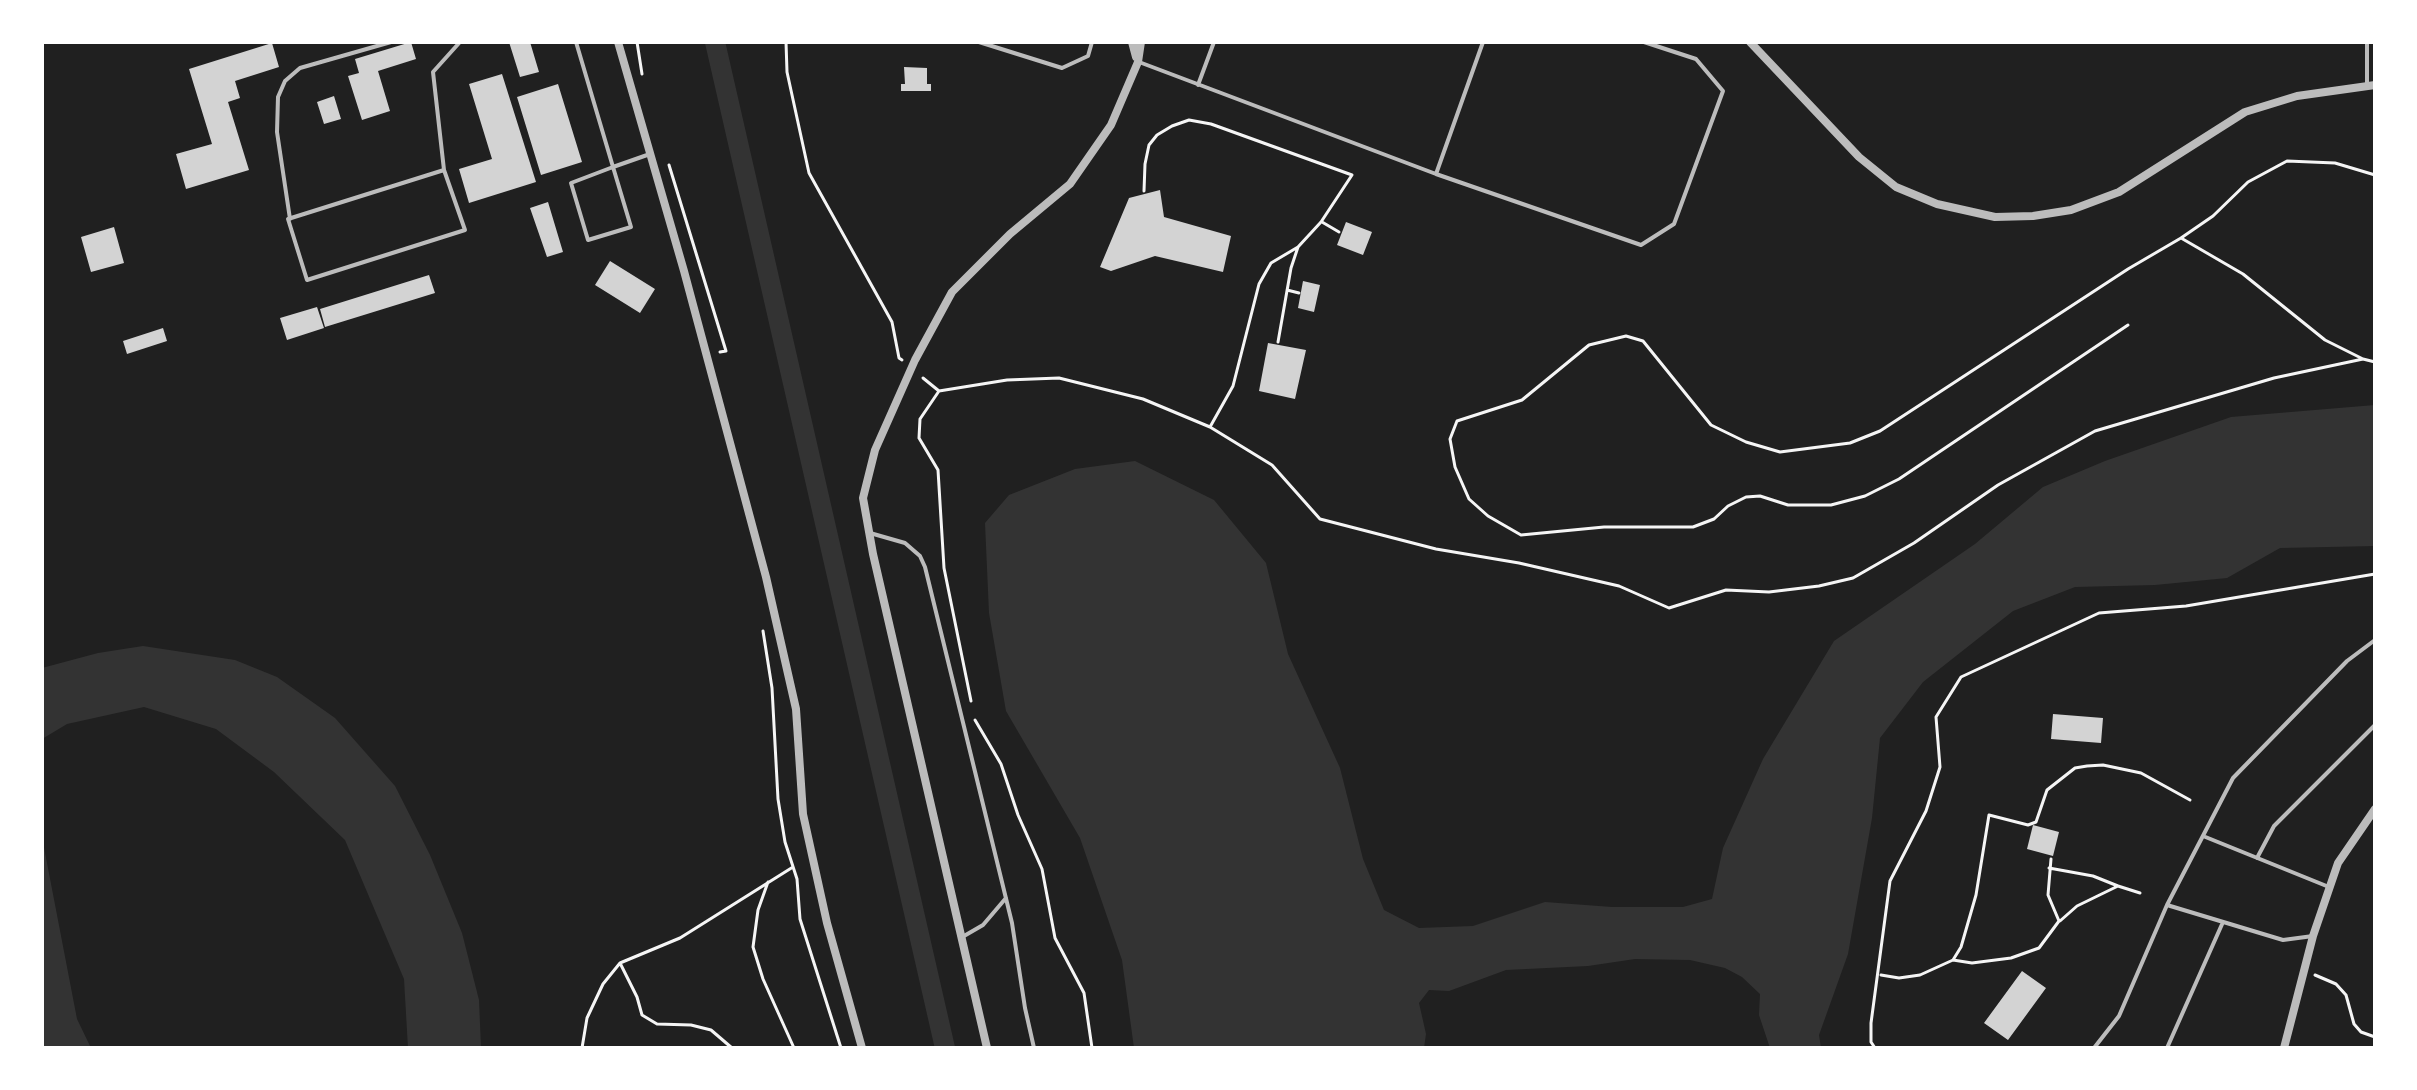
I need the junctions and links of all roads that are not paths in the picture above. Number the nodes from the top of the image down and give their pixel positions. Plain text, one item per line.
1 (391, 42) edge
2 (460, 42) edge
3 (576, 42) edge
4 (618, 42) edge
5 (979, 42) edge
6 (1092, 42) edge
7 (1132, 42) edge
8 (1141, 42) edge
9 (1214, 42) edge
10 (1483, 42) edge
11 (1644, 42) edge
12 (1750, 42) edge
13 (2367, 42) edge
14 (1138, 62) junction
15 (1198, 85) junction
16 (2371, 85) edge
17 (650, 154) junction
18 (613, 167) junction
19 (444, 170) junction
20 (1436, 174) junction
21 (290, 219) junction
22 (869, 533) junction
23 (2375, 640) edge
24 (2375, 725) edge
25 (2375, 809) edge
26 (2203, 836) junction
27 (2257, 858) junction
28 (2329, 887) junction
29 (1006, 898) junction
30 (2167, 905) junction
31 (2223, 922) junction
32 (2313, 936) junction
33 (962, 938) junction
34 (862, 1048) edge
35 (987, 1048) edge
36 (1034, 1048) edge
37 (2094, 1048) edge
38 (2167, 1048) edge
39 (2284, 1048) edge

1 - 21 lane
2 - 19 lane
3 - 18 lane
4 - 17 street
5 - 6 lane
7 - 14 street
8 - 14 street
9 - 15 lane
10 - 20 lane
11 - 20 lane
12 - 16 street
13 - 16 lane
14 - 15 lane
14 - 22 street
15 - 20 lane
17 - 18 lane
17 - 34 street
18 - 18 lane
19 - 21 lane
19 - 21 lane
22 - 29 lane
22 - 33 street
23 - 26 lane
24 - 27 lane
25 - 28 street
26 - 27 lane
26 - 30 lane
27 - 28 lane
28 - 32 street
29 - 33 lane
29 - 36 lane
30 - 31 lane
30 - 37 lane
31 - 32 lane
31 - 38 lane
32 - 39 street
33 - 35 street

